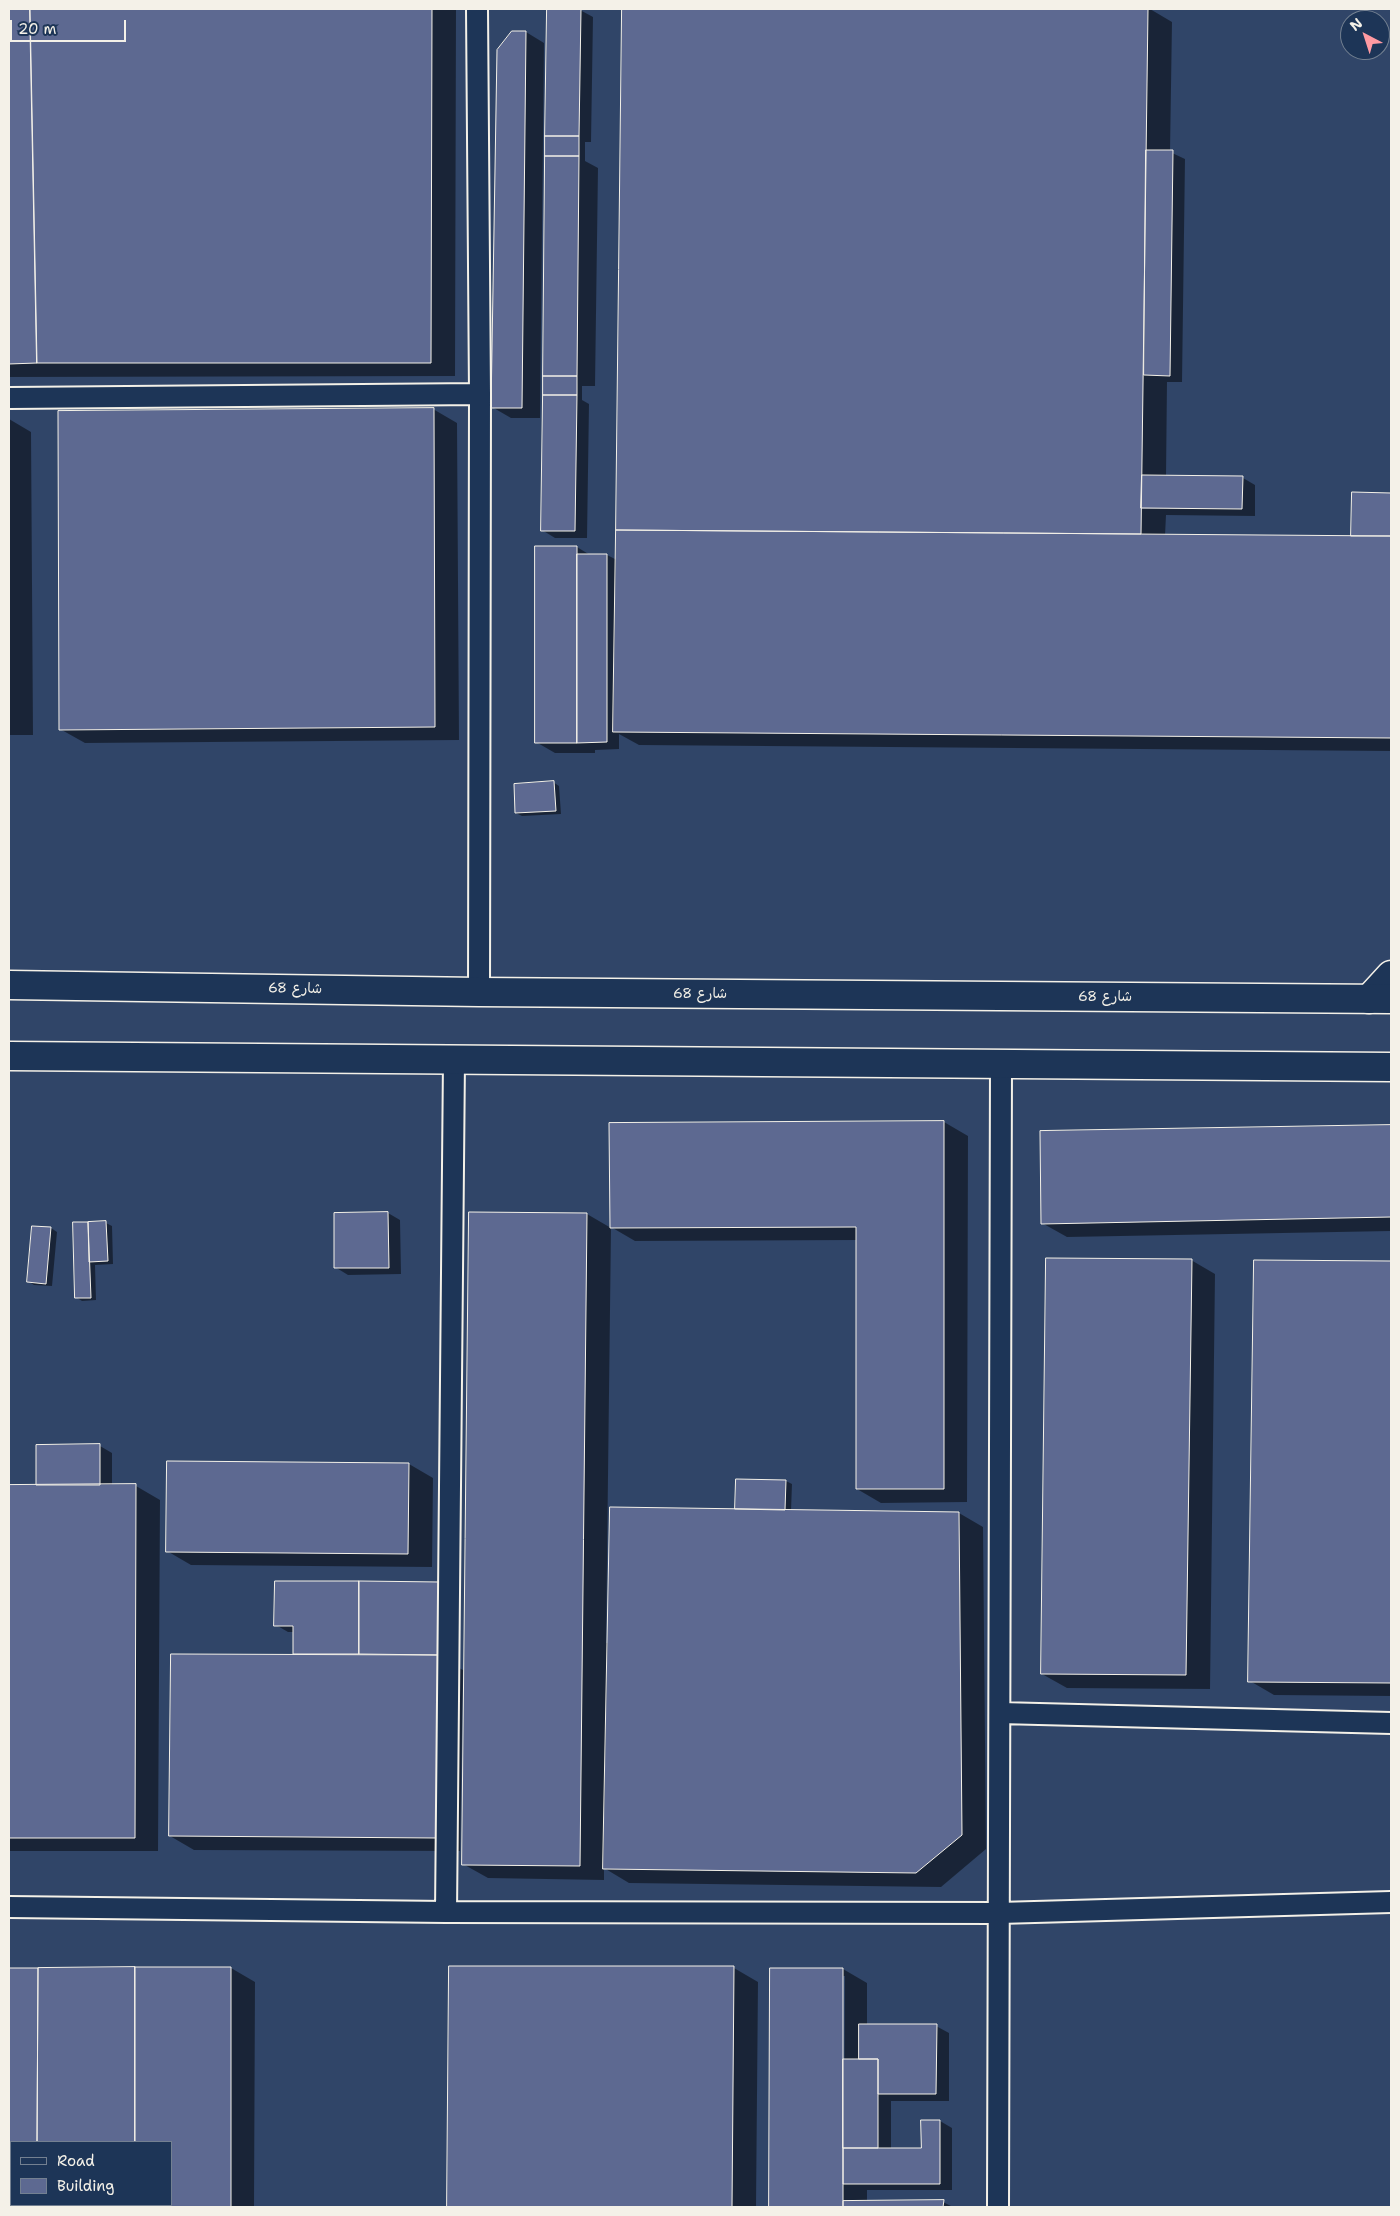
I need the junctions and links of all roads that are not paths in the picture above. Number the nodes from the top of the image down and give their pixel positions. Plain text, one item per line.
1 (477, 9) edge
2 (480, 394) junction
3 (9, 398) edge
4 (1391, 975) edge
5 (9, 985) edge
6 (479, 992) junction
7 (1380, 999) edge
8 (9, 1056) edge
9 (454, 1059) junction
10 (1001, 1065) junction
11 (1391, 1067) edge
12 (1000, 1713) junction
13 (1391, 1723) edge
14 (1391, 1902) edge
15 (9, 1907) edge
16 (446, 1912) junction
17 (999, 1913) junction
18 (998, 2207) edge

1 - 2 lane
2 - 3 lane
2 - 6 lane
4 - 7 street
5 - 6 street, شارع 68
6 - 7 street, شارع 68
8 - 9 street
9 - 10 street
9 - 16 lane
10 - 11 street
10 - 12 lane
12 - 13 lane
12 - 17 lane
14 - 17 lane
15 - 16 lane
16 - 17 lane
17 - 18 lane

